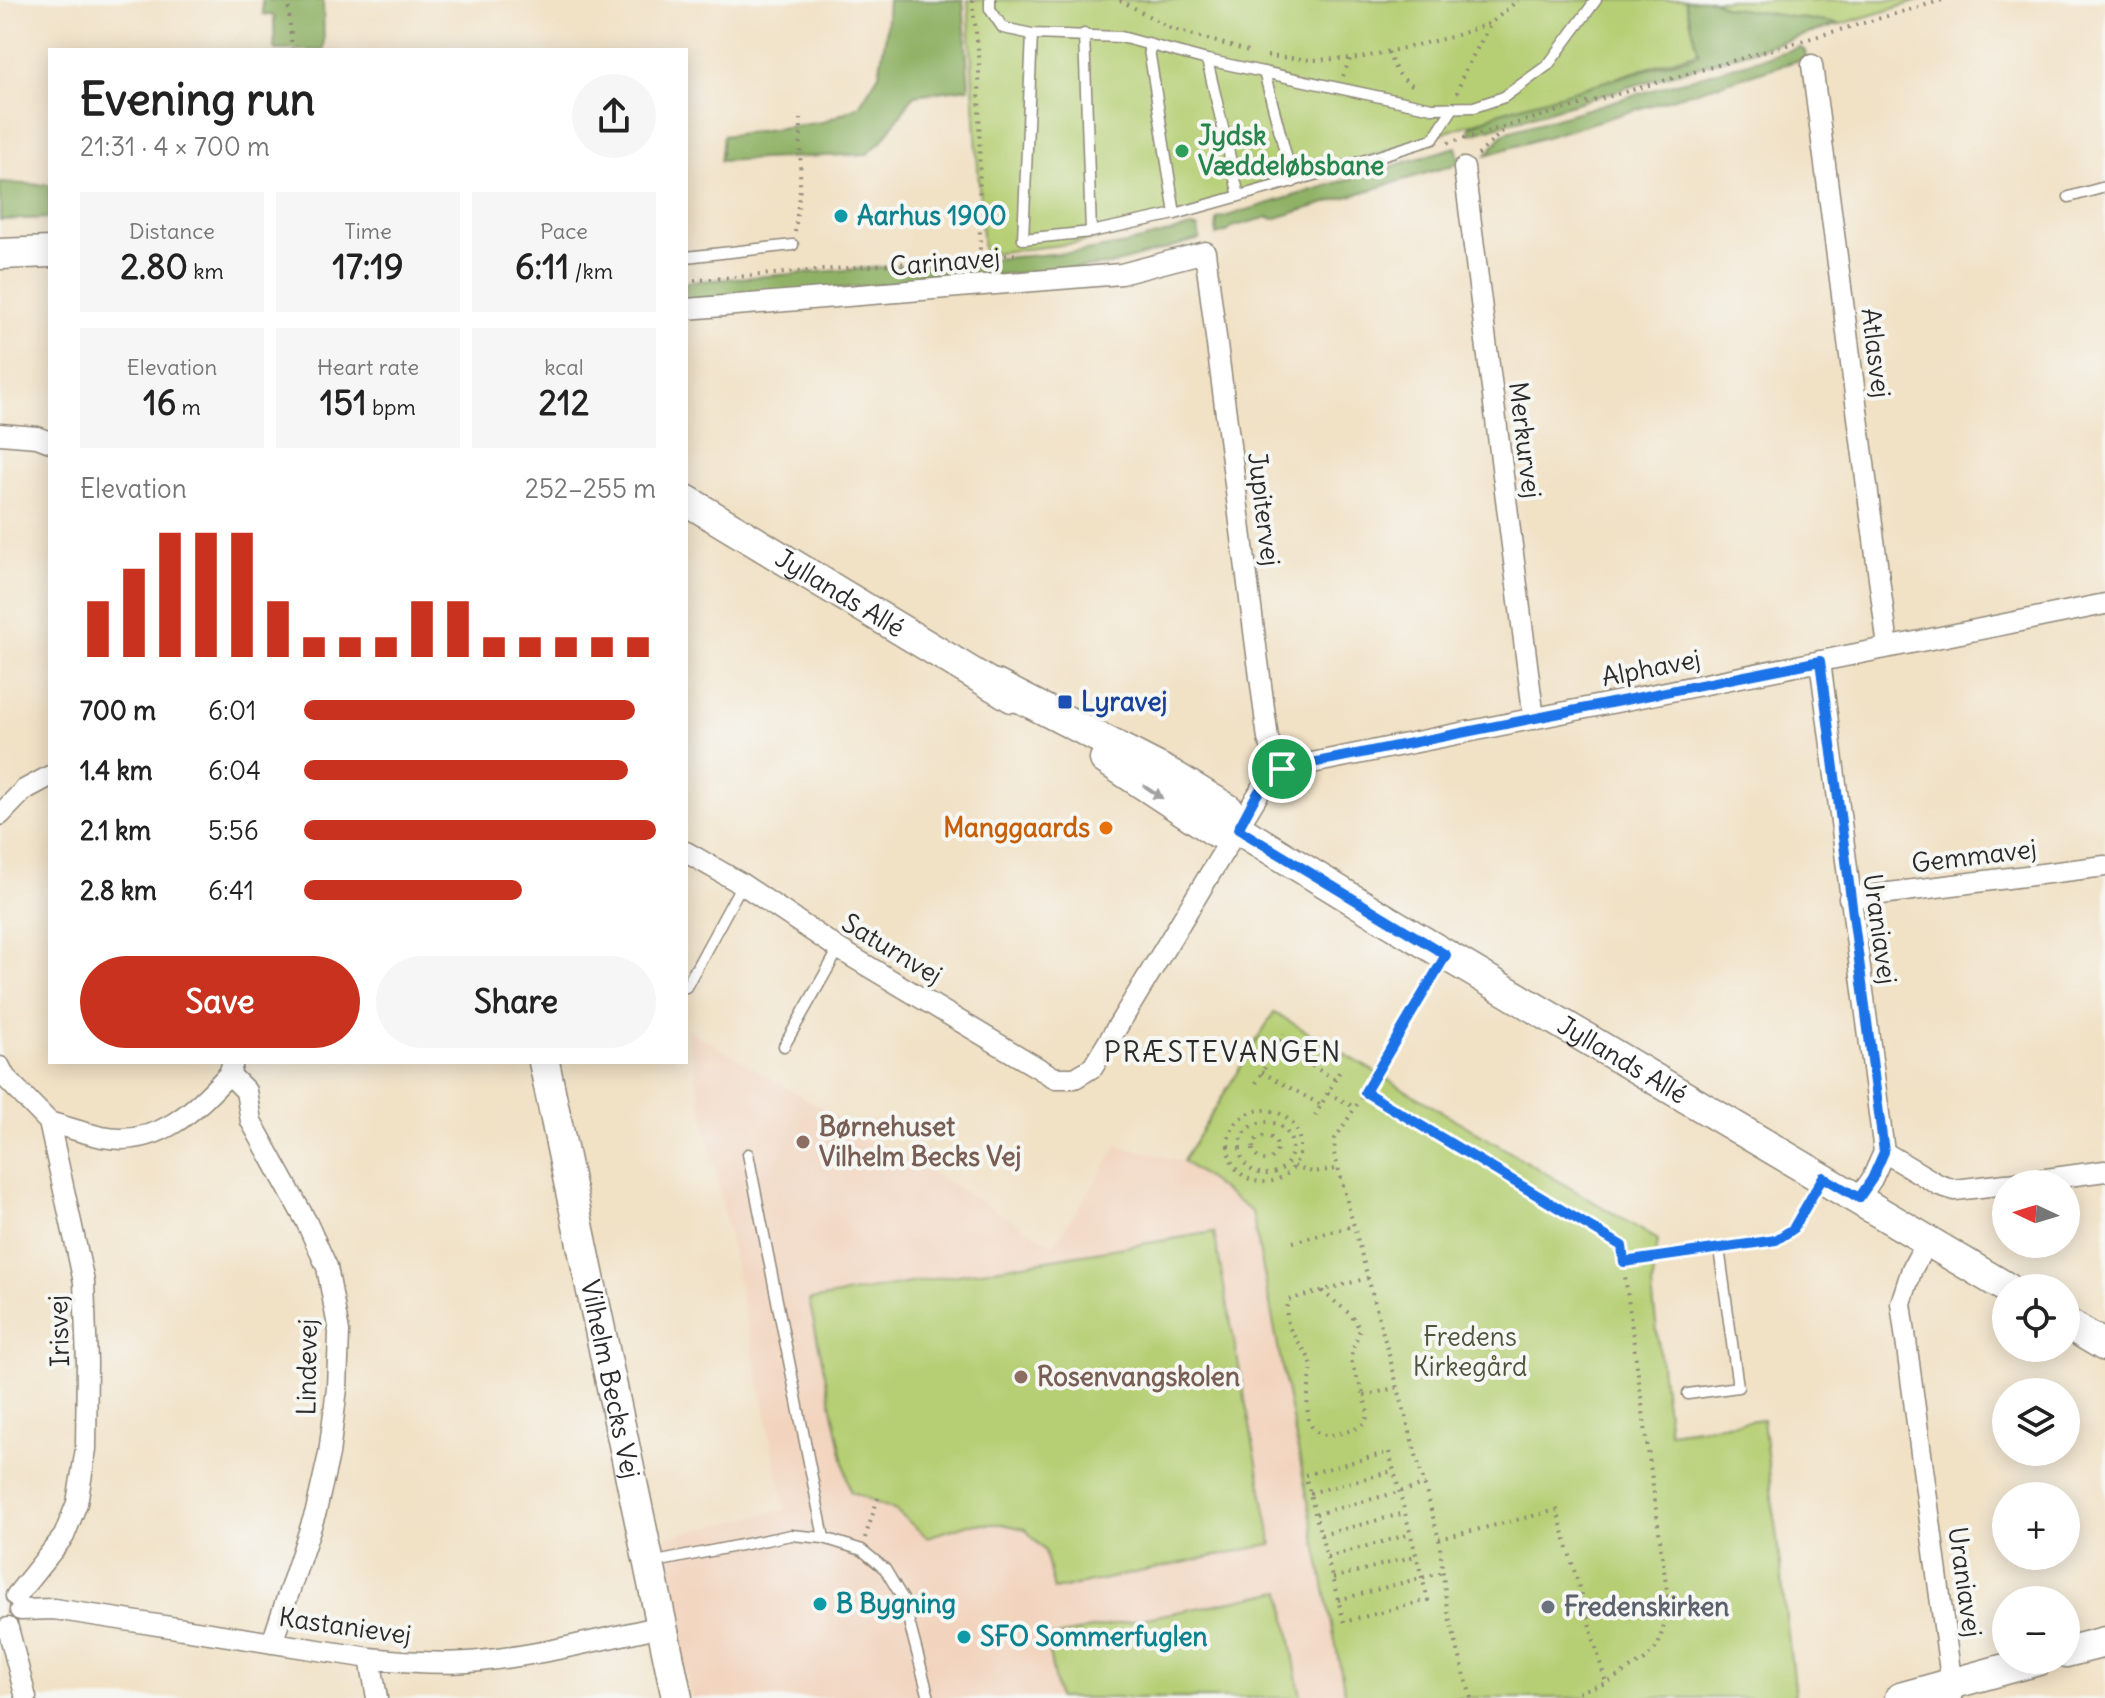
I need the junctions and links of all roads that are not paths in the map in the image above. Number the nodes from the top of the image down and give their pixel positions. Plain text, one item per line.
1 (990, 0) edge
2 (1596, 0) edge
3 (1032, 34) junction
4 (1084, 34) junction
5 (1148, 43) junction
6 (1207, 60) junction
7 (1812, 65) dead end
8 (1264, 72) junction
9 (1453, 108) junction
10 (1464, 168) road end
11 (1293, 182) junction
12 (2105, 187) edge
13 (1239, 196) junction
14 (2069, 197) dead end
15 (1175, 214) junction
16 (1091, 232) junction
17 (793, 245) road end
18 (48, 252) edge
19 (1205, 252) joint
20 (0, 254) edge
21 (688, 257) edge
22 (688, 309) edge
23 (0, 434) edge
24 (48, 441) edge
25 (688, 501) edge
26 (2105, 604) edge
27 (1888, 647) junction
28 (1820, 661) junction
29 (1534, 719) junction
30 (1282, 769) junction
31 (48, 777) edge
32 (0, 815) edge
33 (1238, 829) junction
34 (688, 853) edge
35 (2105, 866) edge
36 (742, 884) junction
37 (1849, 898) junction
38 (839, 949) junction
39 (688, 983) edge
40 (784, 1046) dead end
41 (544, 1064) edge
42 (0, 1067) edge
43 (231, 1068) edge
44 (49, 1122) junction
45 (1884, 1152) junction
46 (748, 1154) dead end
47 (2105, 1171) edge
48 (2080, 1174) edge
49 (1823, 1177) junction
50 (1992, 1186) edge
51 (1859, 1198) junction
52 (1927, 1241) junction
53 (1719, 1248) junction
54 (1624, 1262) road end
55 (1992, 1279) edge
56 (2080, 1331) edge
57 (2105, 1346) edge
58 (1688, 1394) dead end
59 (824, 1538) junction
60 (649, 1564) junction
61 (12, 1597) edge
62 (662, 1626) junction
63 (4, 1630) edge
64 (2105, 1642) edge
65 (272, 1643) junction
66 (2080, 1648) edge
67 (370, 1658) junction
68 (2000, 1674) edge
69 (1953, 1691) edge
70 (26, 1698) edge
71 (377, 1698) edge
72 (677, 1698) edge
73 (929, 1698) edge
74 (1900, 1698) edge

1 - 3 lane
2 - 9 lane
3 - 4 lane
3 - 16 lane
4 - 5 lane
4 - 16 lane
5 - 6 lane
5 - 15 lane
6 - 8 lane
6 - 13 lane
7 - 27 street, Atlasvej
8 - 9 lane
8 - 11 lane
9 - 11 lane
10 - 29 street, Merkurvej
11 - 13 lane
12 - 14 lane
13 - 15 lane
15 - 16 lane
17 - 21 lane
18 - 20 street
19 - 22 street, Carinavej
19 - 30 street, Jupitervej
23 - 24 street
25 - 33 street, Jyllands Allé
26 - 27 street, Alphavej
27 - 28 street, Alphavej
28 - 29 street, Alphavej
28 - 37 street, Uraniavej
29 - 30 street, Alphavej
30 - 33 street
31 - 32 street
33 - 38 street, Saturnvej
33 - 49 street, Jyllands Allé
34 - 36 street, Saturnvej
35 - 37 street, Gemmavej
36 - 38 street, Saturnvej
36 - 39 lane
37 - 45 street, Uraniavej
38 - 40 lane
41 - 60 street, Vilhelm Becks Vej
42 - 44 street
43 - 44 street
43 - 65 street, Lindevej
44 - 61 street, Irisvej
45 - 50 street
45 - 51 street
46 - 59 lane
47 - 48 street
49 - 51 street, Jyllands Allé
49 - 53 lane
51 - 52 street, Jyllands Allé
52 - 55 street, Jyllands Allé
52 - 69 street, Uraniavej
53 - 54 lane
53 - 58 lane
56 - 57 street
59 - 60 lane
59 - 73 lane
60 - 62 street, Vilhelm Becks Vej
61 - 63 street, Irisvej
61 - 65 street, Kastanievej
62 - 67 street, Kastanievej
62 - 72 street, Vilhelm Becks Vej
63 - 70 street
64 - 66 street
65 - 67 street, Kastanievej
67 - 71 street
68 - 69 street
69 - 74 street

